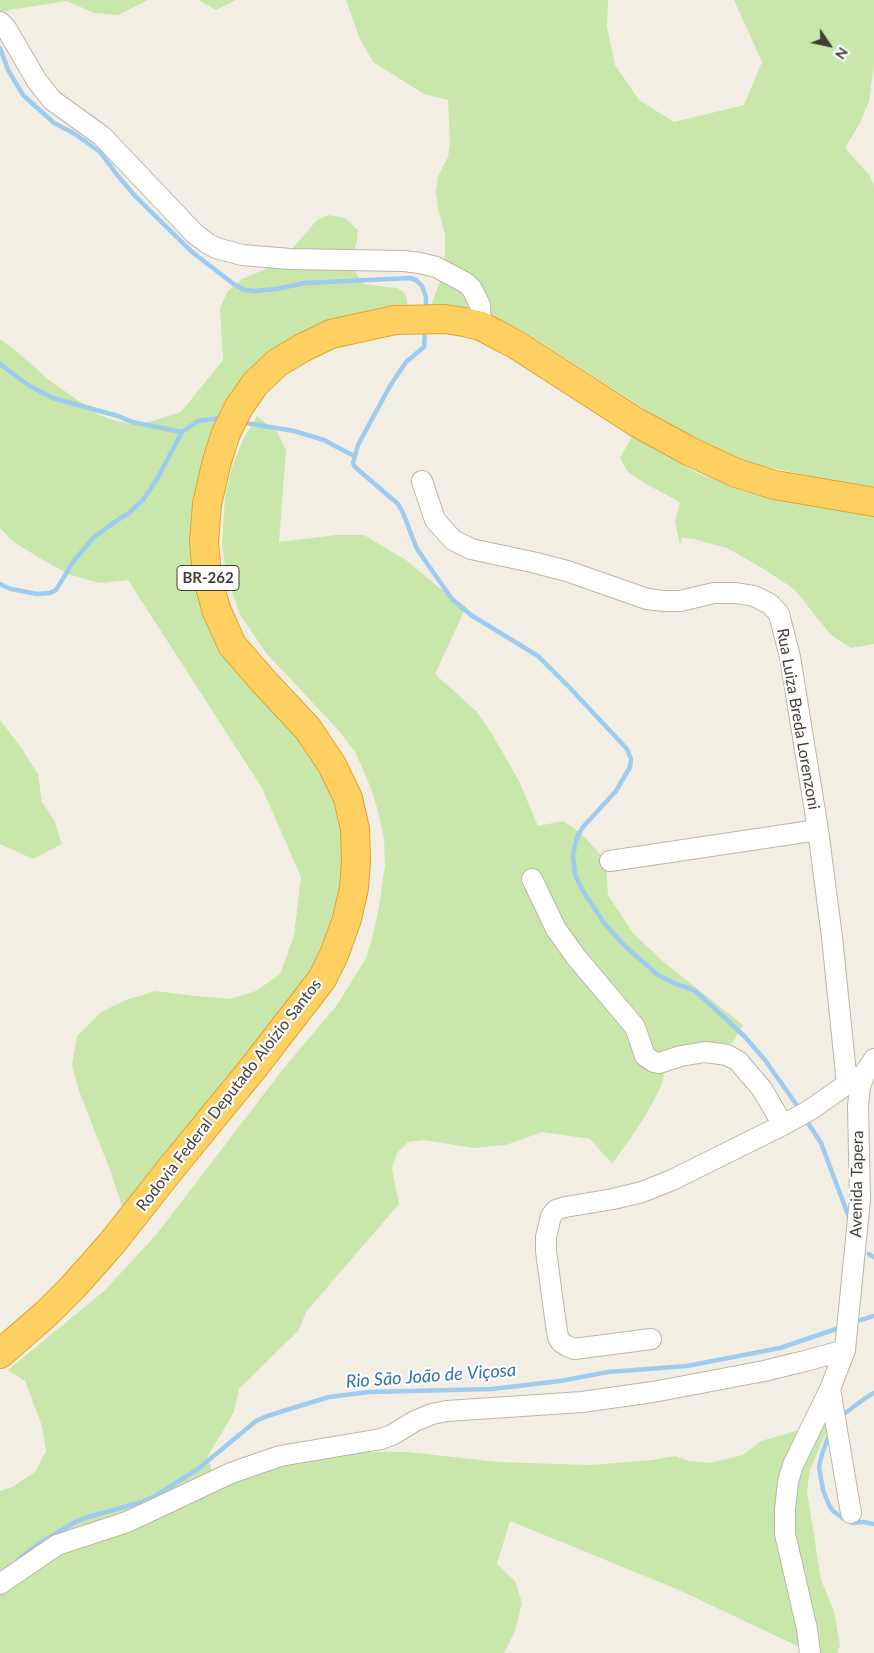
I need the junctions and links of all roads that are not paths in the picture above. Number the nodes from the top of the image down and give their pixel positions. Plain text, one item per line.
1 (0, 22) edge
2 (481, 326) junction
3 (422, 481) dead end
4 (874, 502) edge
5 (818, 830) junction
6 (610, 861) dead end
7 (532, 879) dead end
8 (870, 1065) edge
9 (847, 1084) junction
10 (783, 1125) junction
11 (867, 1177) edge
12 (651, 1339) dead end
13 (845, 1345) junction
14 (0, 1354) edge
15 (830, 1389) junction
16 (851, 1513) dead end
17 (0, 1584) edge
18 (810, 1653) edge

1 - 2 street
2 - 4 highway, Rodovia Federal Deputado Aloízio Santos / BR-262
2 - 14 highway, Rodovia Federal Deputado Aloízio Santos / BR-262
3 - 5 street, Rua Luiza Breda Lorenzoni
5 - 6 street
5 - 9 street, Rua Luiza Breda Lorenzoni
7 - 10 street
8 - 9 street
8 - 11 street, Avenida Tapera
9 - 10 street
10 - 12 street
11 - 13 street, Avenida Tapera
13 - 15 street, Avenida Tapera
13 - 17 street
15 - 16 street
15 - 18 street, Avenida Tapera

